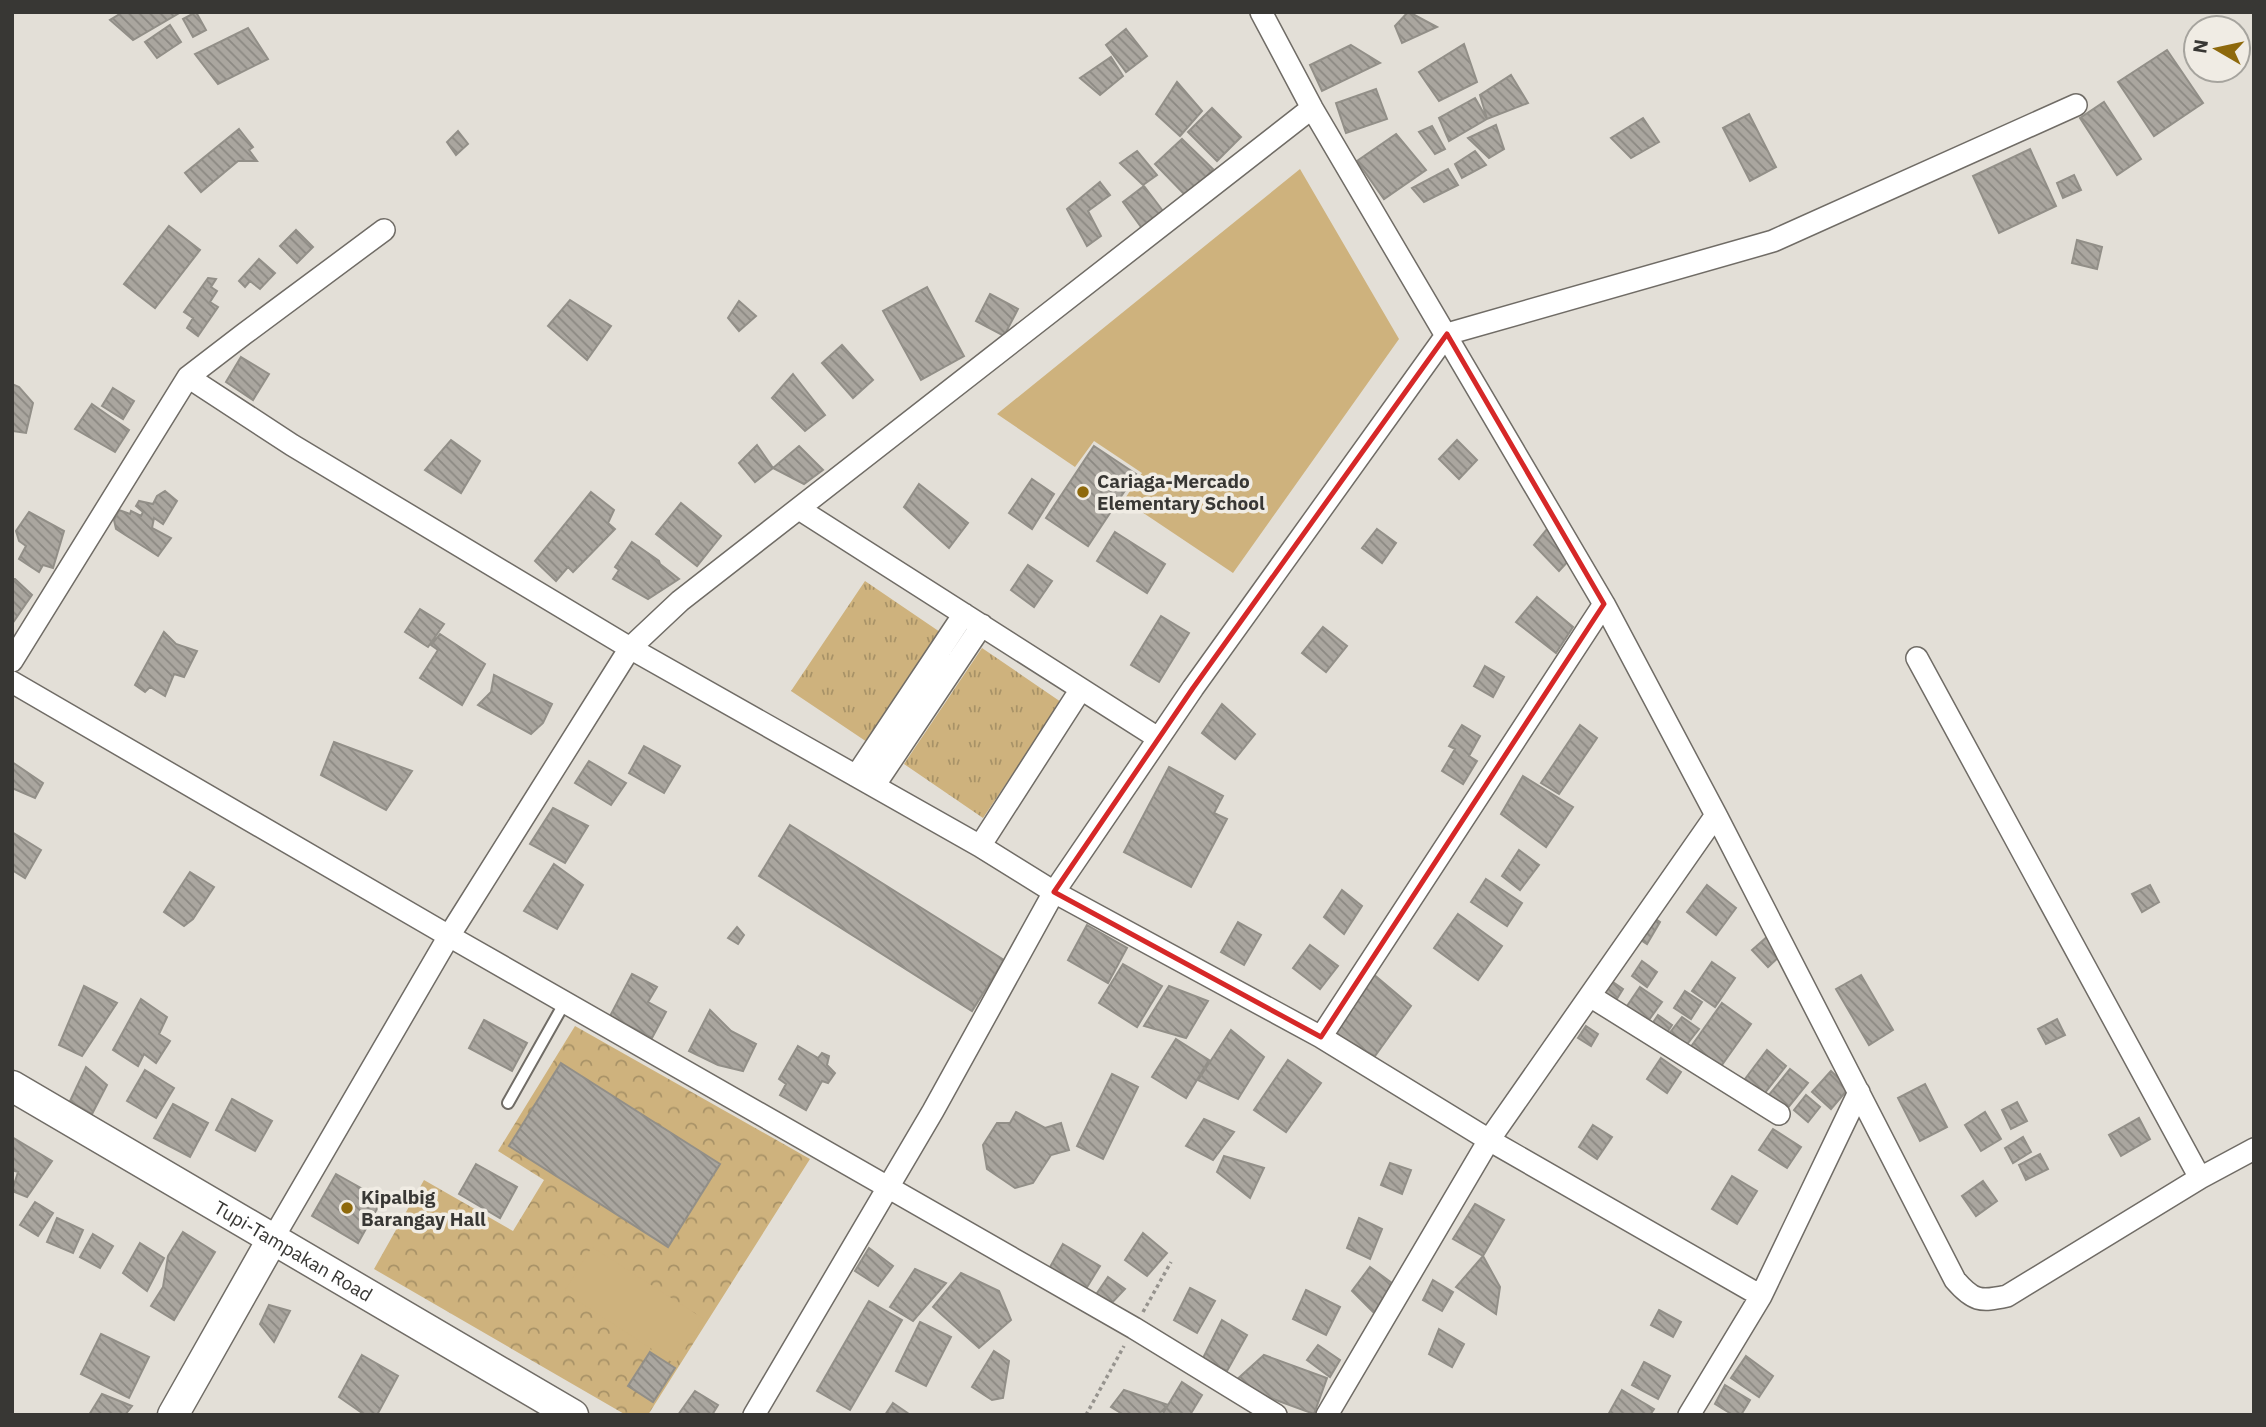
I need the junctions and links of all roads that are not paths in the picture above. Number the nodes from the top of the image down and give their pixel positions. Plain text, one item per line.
1 (1261, 12) edge
2 (2076, 105) dead end
3 (1312, 108) junction
4 (384, 230) dead end
5 (1447, 334) junction
6 (188, 377) junction
7 (799, 509) junction
8 (1604, 604) junction
9 (973, 620) junction
10 (630, 648) junction
11 (1917, 658) dead end
12 (12, 661) edge
13 (12, 682) edge
14 (1081, 689) junction
15 (1158, 738) junction
16 (865, 781) junction
17 (1716, 815) junction
18 (980, 846) junction
19 (1054, 892) junction
20 (449, 936) junction
21 (1590, 996) junction
22 (565, 1002) junction
23 (1321, 1037) junction
24 (12, 1086) edge
25 (1859, 1092) junction
26 (508, 1103) dead end
27 (1779, 1114) dead end
28 (1489, 1140) junction
29 (2254, 1149) edge
30 (2200, 1178) junction
31 (889, 1186) junction
32 (272, 1240) junction
33 (1762, 1296) junction
34 (173, 1415) edge
35 (573, 1415) edge
36 (754, 1415) edge
37 (1276, 1415) edge
38 (1327, 1415) edge
39 (1689, 1415) edge

1 - 3 street
2 - 5 street
3 - 5 street
3 - 7 street
4 - 6 street
5 - 8 street
5 - 15 street
6 - 10 street
6 - 12 street
7 - 9 street
7 - 10 street
8 - 17 street
8 - 23 street
9 - 14 street
9 - 16 street
10 - 16 street
10 - 20 street
11 - 30 street
13 - 20 street
14 - 15 street
14 - 18 street
15 - 19 street
16 - 18 street
17 - 21 street
17 - 25 street
18 - 19 street
19 - 23 street
19 - 31 street
20 - 22 street
20 - 32 street
21 - 27 street
21 - 28 street
22 - 26 lane
22 - 31 street
23 - 28 street
24 - 32 main road, Tupi-Tampakan Road
25 - 30 street
25 - 33 street
28 - 33 street
28 - 38 street
29 - 30 street
31 - 36 street
31 - 37 street
32 - 34 main road
32 - 35 main road, Tupi-Tampakan Road
33 - 39 street

